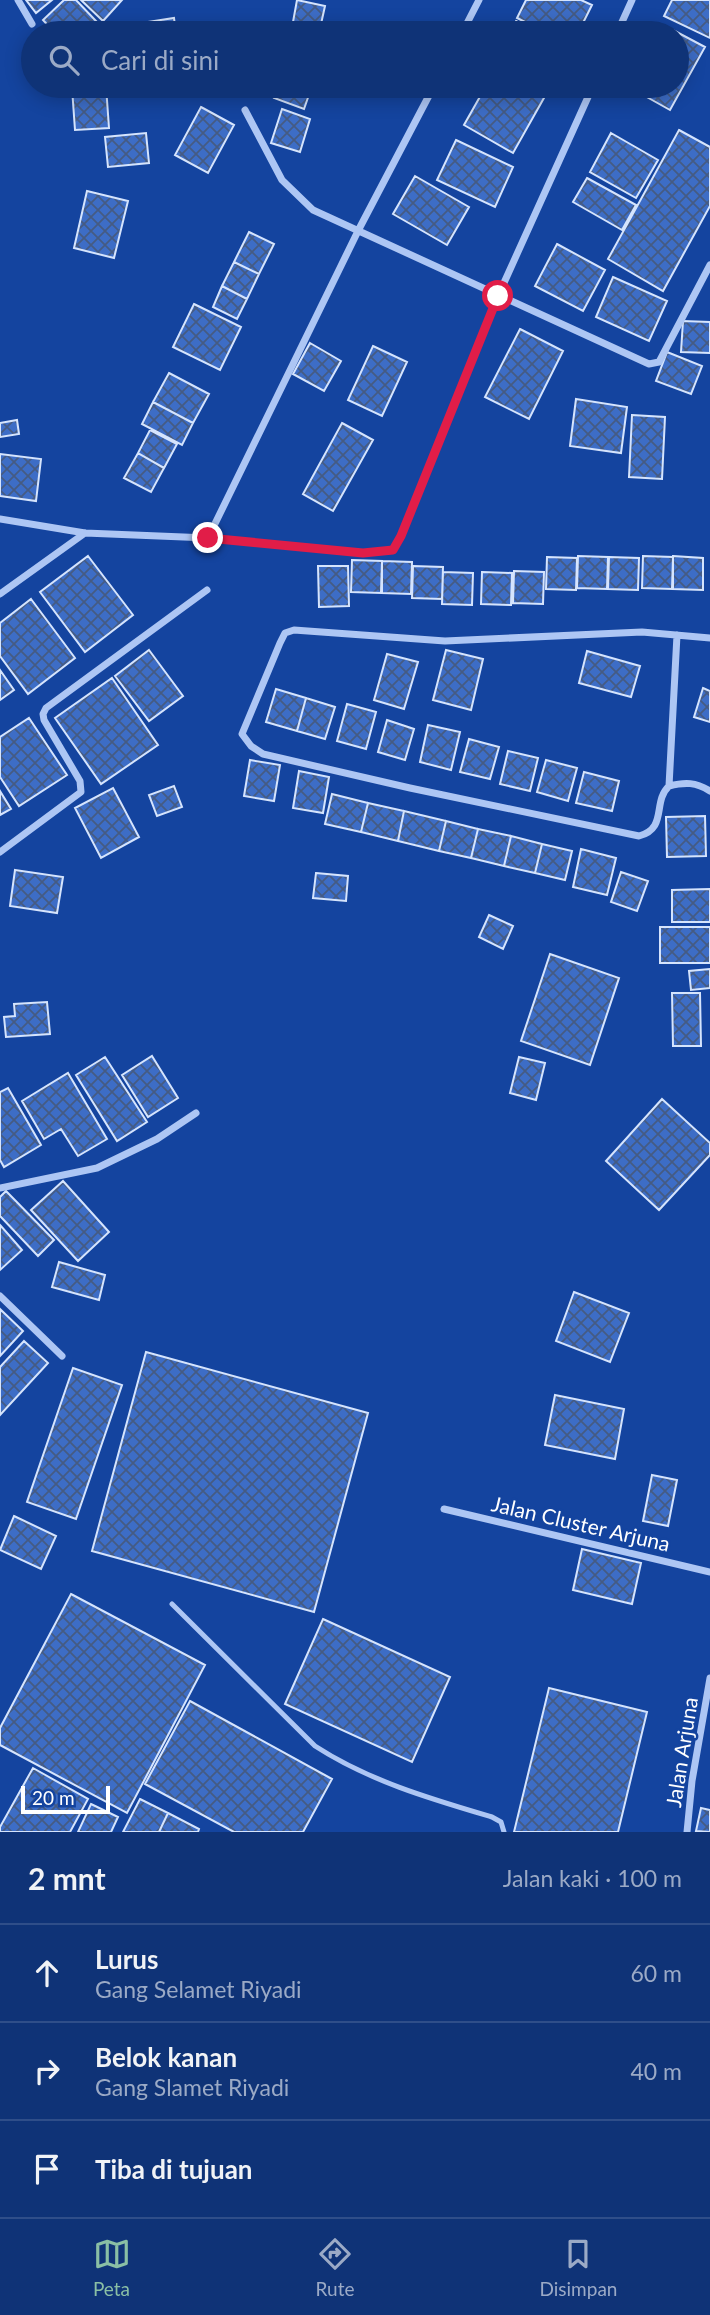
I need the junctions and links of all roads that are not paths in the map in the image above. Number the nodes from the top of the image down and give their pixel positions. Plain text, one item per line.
1 (18, 0) edge
2 (479, 0) edge
3 (632, 0) edge
4 (30, 21) edge
5 (468, 21) edge
6 (622, 21) edge
7 (428, 98) edge
8 (588, 98) edge
9 (245, 110) dead end
10 (359, 229) junction
11 (710, 265) edge
12 (498, 296) junction
13 (0, 519) edge
14 (85, 533) junction
15 (208, 538) junction
16 (207, 590) dead end
17 (0, 594) edge
18 (677, 635) junction
19 (710, 638) edge
20 (669, 786) junction
21 (710, 791) edge
22 (0, 852) edge
23 (196, 1113) dead end
24 (0, 1188) edge
25 (0, 1296) edge
26 (62, 1356) dead end
27 (444, 1509) dead end
28 (710, 1572) edge
29 (172, 1604) dead end
30 (710, 1678) edge
31 (701, 1731) junction
32 (710, 1732) edge
33 (504, 1832) edge
34 (687, 1832) edge

1 - 4 street
2 - 5 street
3 - 6 street
7 - 10 street
8 - 12 street
9 - 10 street
10 - 12 street
10 - 15 street
11 - 12 street
12 - 15 street
13 - 14 street
14 - 15 street
14 - 17 street
16 - 22 street
18 - 19 street
18 - 20 street
18 - 20 street
20 - 21 street
23 - 24 street
25 - 26 street
27 - 28 street, Jalan Cluster Arjuna
29 - 33 lane
30 - 31 street, Jalan Arjuna
31 - 32 street
31 - 34 street, Jalan Arjuna

